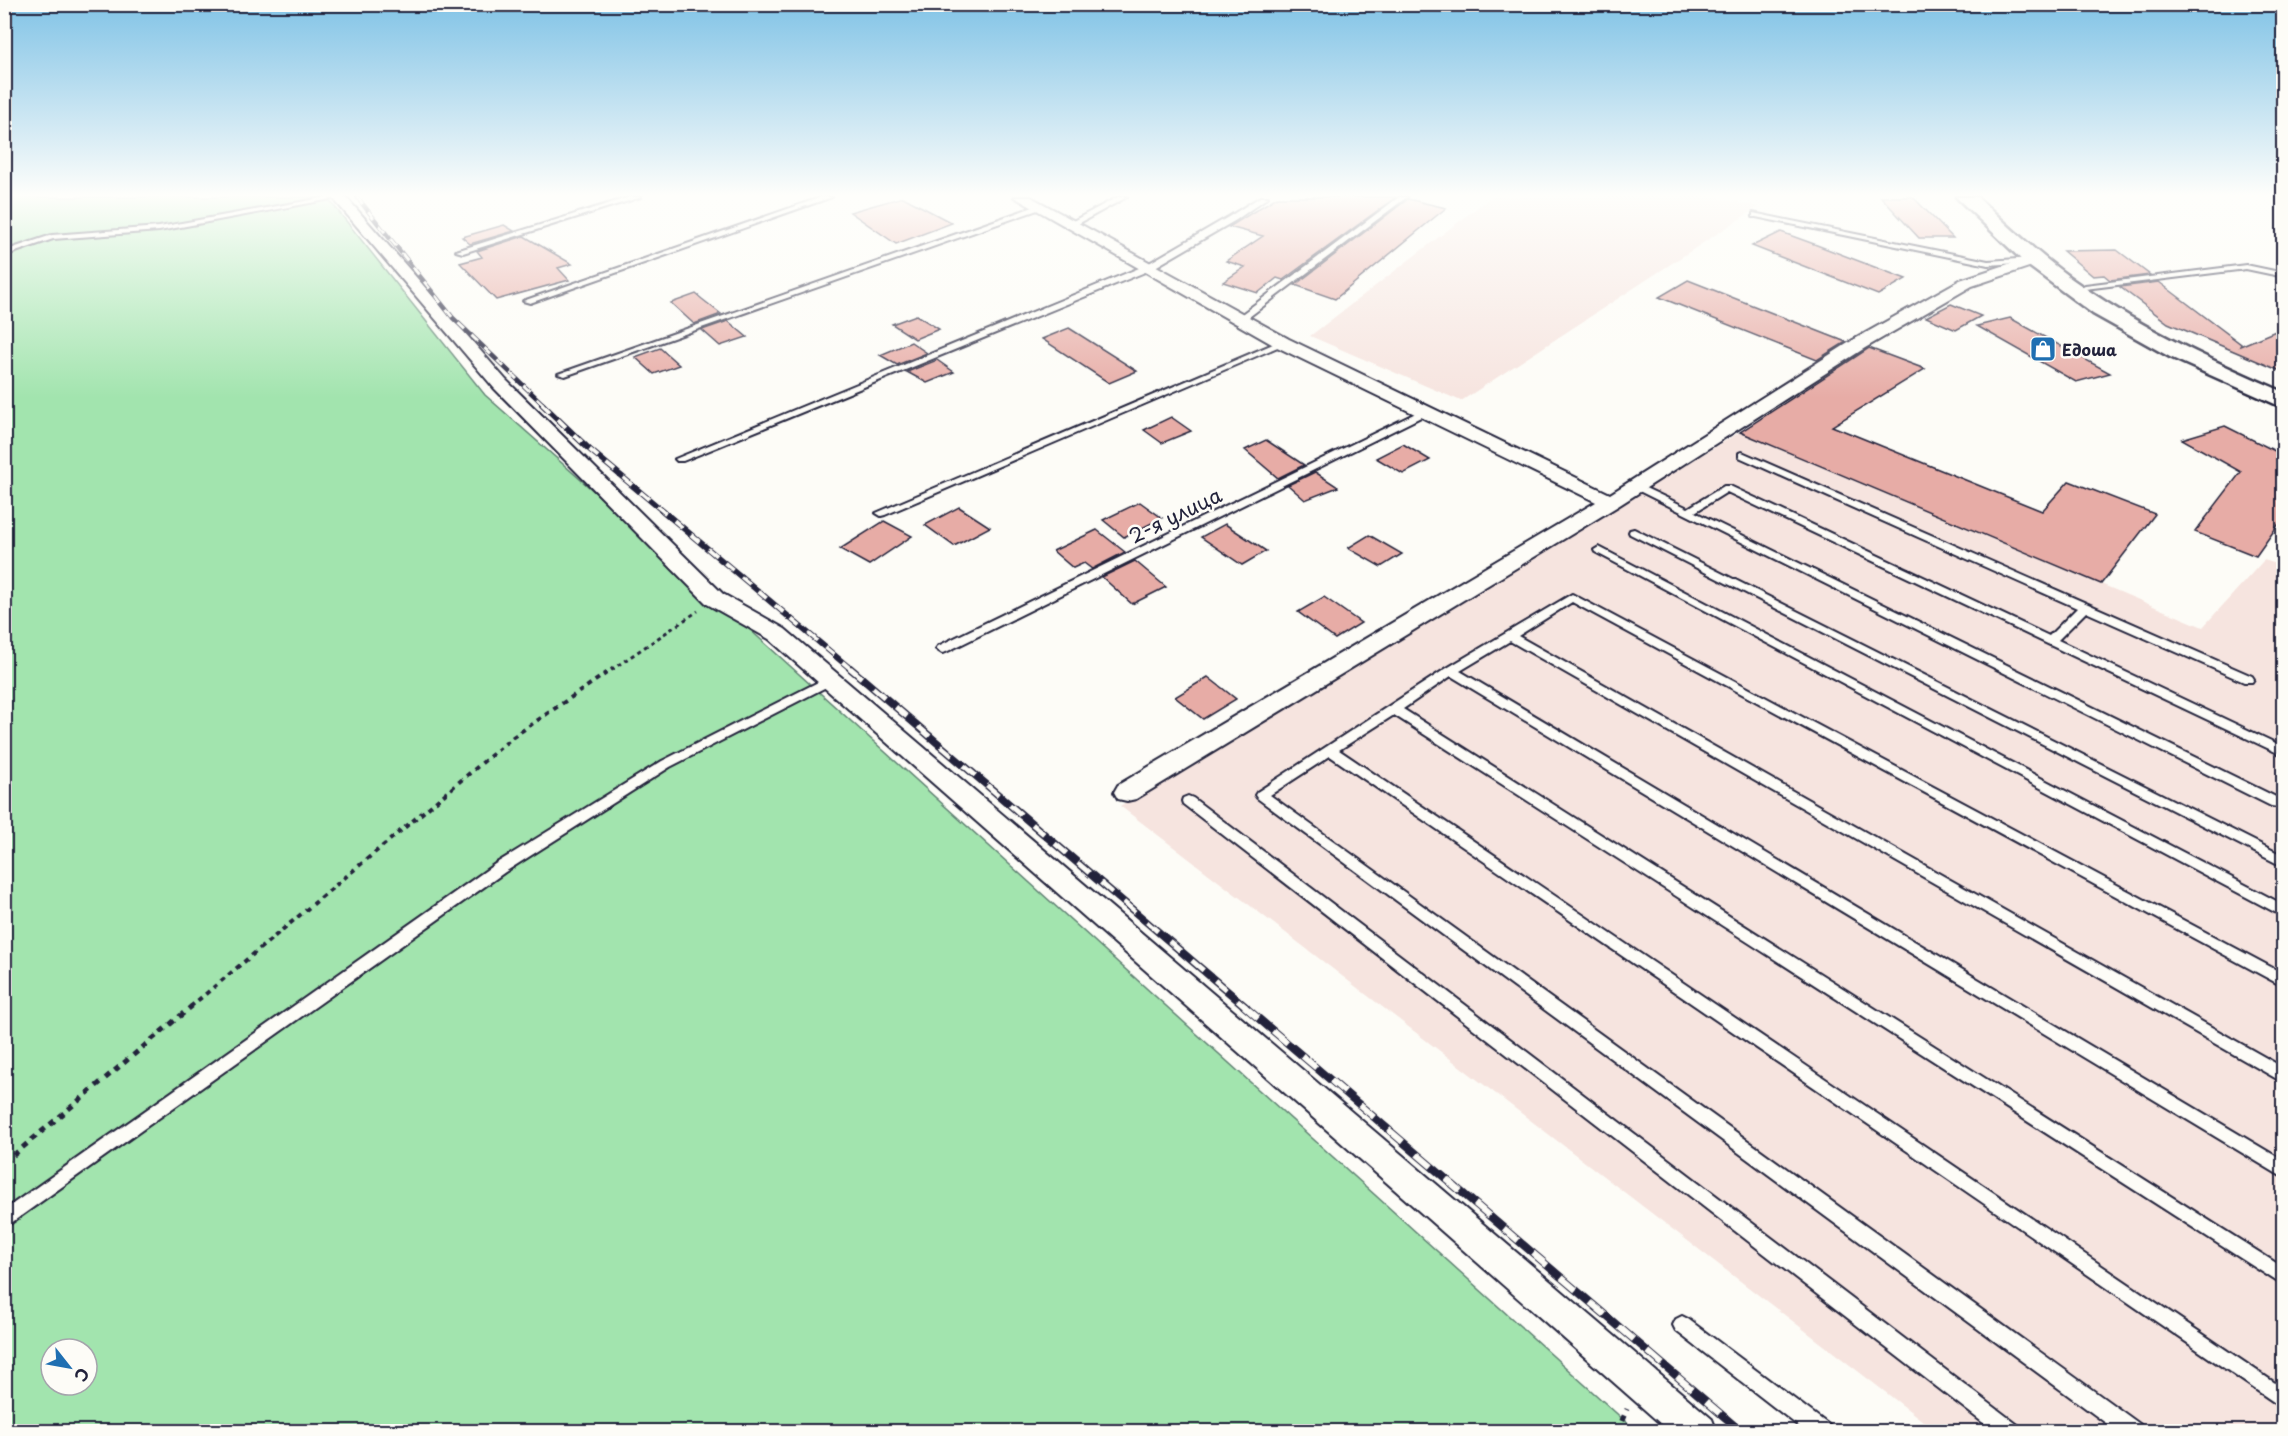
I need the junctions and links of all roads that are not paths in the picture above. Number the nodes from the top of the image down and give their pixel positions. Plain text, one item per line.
1 (397, 264) edge
2 (633, 264) edge
3 (878, 264) edge
4 (1140, 264) edge
5 (1154, 264) edge
6 (1314, 264) edge
7 (2024, 264) edge
8 (2041, 264) edge
9 (2054, 264) edge
10 (1147, 268) junction
11 (2283, 275) edge
12 (2085, 287) junction
13 (526, 301) dead end
14 (1242, 318) junction
15 (1283, 343) junction
16 (562, 374) dead end
17 (2283, 393) edge
18 (2283, 401) edge
19 (1424, 412) junction
20 (1742, 454) dead end
21 (680, 459) dead end
22 (1636, 487) junction
23 (1611, 502) junction
24 (1688, 512) junction
25 (880, 513) dead end
26 (1635, 532) dead end
27 (1599, 550) dead end
28 (2085, 606) junction
29 (1510, 636) junction
30 (2050, 642) junction
31 (942, 649) dead end
32 (1451, 671) junction
33 (2248, 679) dead end
34 (830, 680) junction
35 (1394, 709) junction
36 (1330, 750) junction
37 (2283, 752) edge
38 (1127, 792) dead end
39 (1188, 801) dead end
40 (2283, 803) edge
41 (2283, 862) edge
42 (2283, 912) edge
43 (2283, 981) edge
44 (2283, 1076) edge
45 (2283, 1170) edge
46 (4, 1220) edge
47 (2283, 1278) edge
48 (1682, 1324) dead end
49 (2283, 1400) edge
50 (1699, 1431) edge
51 (1822, 1431) edge
52 (2011, 1431) edge
53 (2134, 1431) edge

1 - 34 street
2 - 13 lane
3 - 16 lane
4 - 10 street
5 - 10 lane
6 - 14 lane
7 - 22 street
8 - 18 main road
9 - 12 main road
10 - 14 street
10 - 21 lane
11 - 12 lane
12 - 17 main road
14 - 15 street
15 - 19 street
15 - 25 lane
19 - 23 street
19 - 31 lane, 2-я улица
20 - 28 lane
22 - 23 street
22 - 24 lane
23 - 38 street
24 - 30 lane
24 - 40 lane
26 - 41 lane
27 - 42 lane
28 - 30 lane
28 - 33 lane
29 - 32 lane
29 - 43 lane
29 - 44 lane
30 - 37 lane
32 - 35 lane
32 - 45 lane
34 - 46 lane
34 - 50 street
35 - 36 lane
35 - 47 lane
36 - 49 lane
36 - 53 lane
39 - 52 lane
48 - 51 lane

